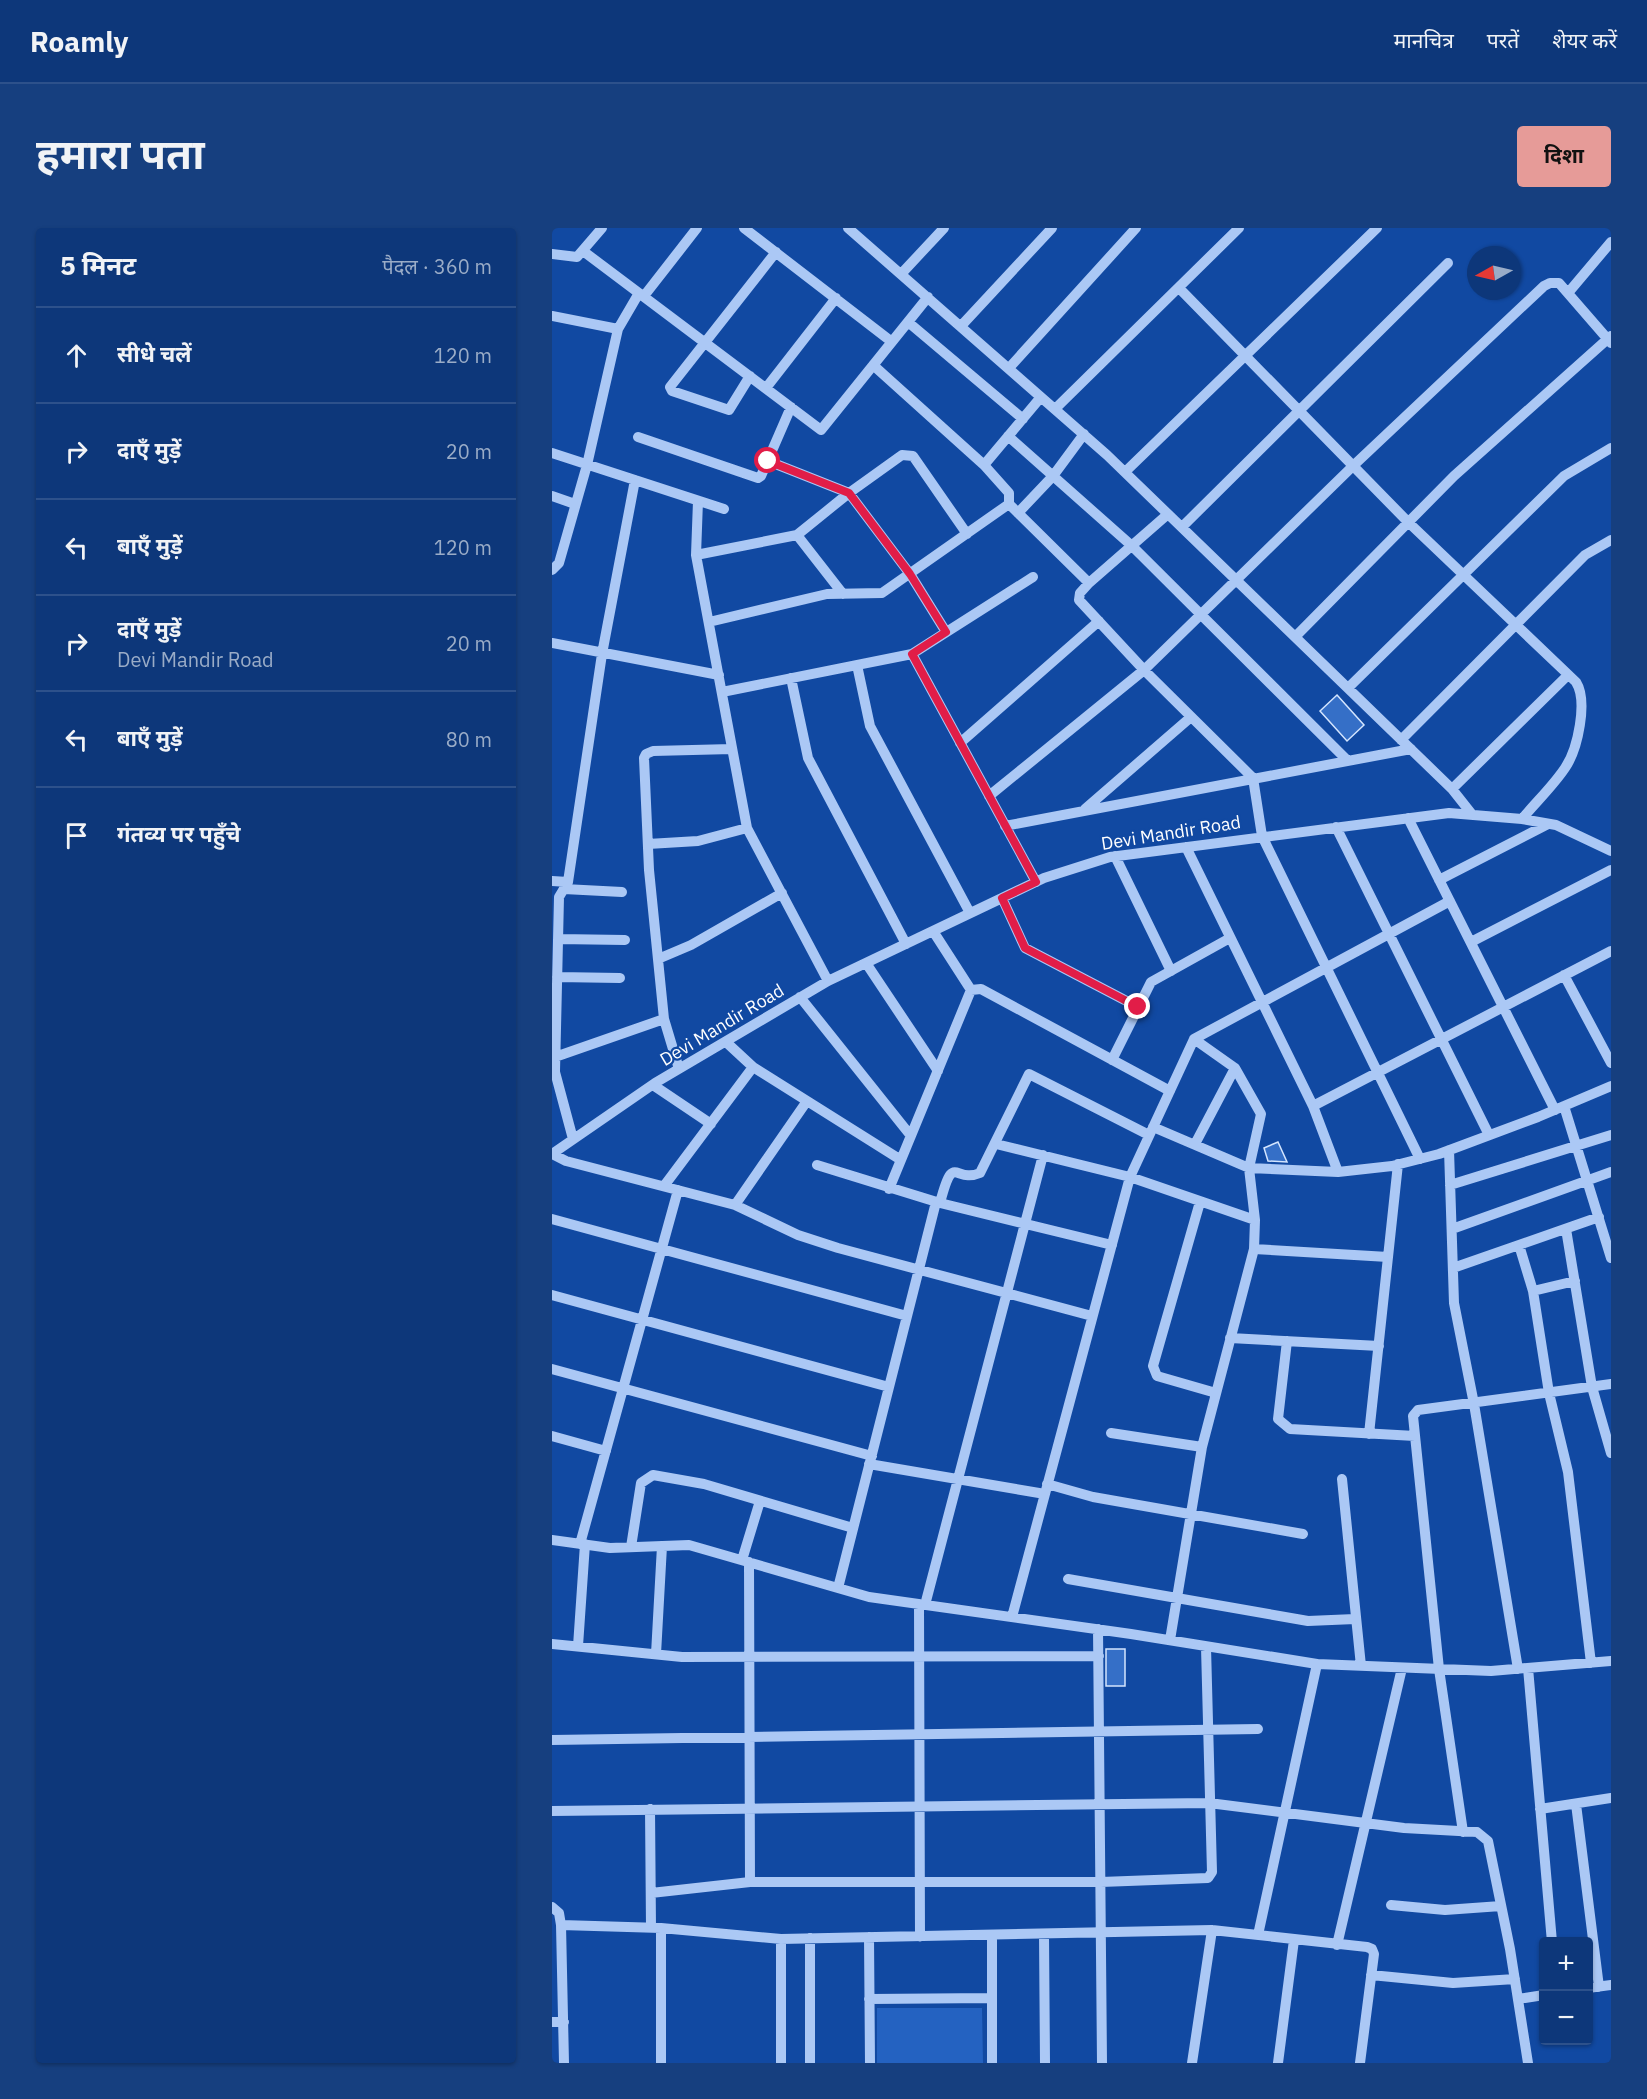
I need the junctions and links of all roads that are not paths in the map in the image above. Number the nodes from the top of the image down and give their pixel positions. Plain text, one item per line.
1 (602, 228) edge
2 (697, 228) edge
3 (744, 228) edge
4 (848, 228) edge
5 (944, 228) edge
6 (1052, 228) edge
7 (1136, 228) edge
8 (1239, 228) edge
9 (1377, 228) edge
10 (862, 232) edge
11 (1611, 242) edge
12 (584, 251) junction
13 (776, 252) junction
14 (552, 254) edge
15 (1449, 263) dead end
16 (902, 273) junction
17 (1179, 288) junction
18 (1568, 293) junction
19 (641, 295) junction
20 (928, 297) junction
21 (836, 298) junction
22 (552, 316) edge
23 (908, 322) junction
24 (962, 326) junction
25 (618, 329) junction
26 (1610, 340) edge
27 (704, 342) junction
28 (892, 342) junction
29 (1245, 356) junction
30 (873, 365) junction
31 (1009, 368) junction
32 (750, 376) junction
33 (766, 388) junction
34 (1041, 397) junction
35 (791, 407) junction
36 (1055, 409) junction
37 (1300, 411) junction
38 (1023, 419) junction
39 (1084, 434) junction
40 (1008, 436) junction
41 (638, 437) dead end
42 (1611, 448) edge
43 (552, 453) edge
44 (768, 461) junction
45 (587, 465) junction
46 (984, 465) junction
47 (1354, 465) junction
48 (1125, 472) junction
49 (1053, 476) junction
50 (635, 480) junction
51 (849, 493) junction
52 (552, 496) edge
53 (698, 501) junction
54 (576, 504) junction
55 (1009, 504) junction
56 (724, 509) dead end
57 (1018, 513) junction
58 (1168, 514) junction
59 (1408, 522) junction
60 (1182, 527) junction
61 (967, 534) junction
62 (797, 536) junction
63 (1611, 540) edge
64 (1132, 546) junction
65 (696, 555) junction
66 (552, 570) edge
67 (910, 574) junction
68 (1462, 574) junction
69 (1033, 577) dead end
70 (1237, 581) junction
71 (1089, 583) junction
72 (843, 594) junction
73 (1202, 615) junction
74 (1099, 621) junction
75 (709, 622) junction
76 (1515, 625) junction
77 (946, 632) junction
78 (1295, 637) junction
79 (552, 643) edge
80 (602, 654) junction
81 (912, 654) junction
82 (857, 665) junction
83 (1144, 670) junction
84 (718, 675) junction
85 (1568, 675) junction
86 (791, 678) junction
87 (1348, 688) junction
88 (722, 692) junction
89 (1191, 717) junction
90 (1401, 740) junction
91 (960, 743) junction
92 (732, 749) junction
93 (1411, 749) junction
94 (1348, 761) junction
95 (1253, 778) junction
96 (1452, 789) junction
97 (989, 796) junction
98 (1083, 811) junction
99 (1470, 813) junction
100 (1408, 818) junction
101 (1522, 819) junction
102 (1548, 824) junction
103 (1005, 826) junction
104 (1336, 827) junction
105 (747, 828) junction
106 (1262, 836) junction
107 (648, 844) junction
108 (1185, 847) junction
109 (1611, 851) edge
110 (1115, 856) junction
111 (1611, 870) edge
112 (1439, 880) junction
113 (552, 881) edge
114 (1036, 882) junction
115 (566, 885) junction
116 (622, 892) dead end
117 (782, 893) junction
118 (1002, 898) junction
119 (1450, 901) junction
120 (970, 913) junction
121 (933, 931) junction
122 (1389, 934) junction
123 (1230, 938) junction
124 (558, 939) junction
125 (625, 940) dead end
126 (1471, 942) junction
127 (906, 944) junction
128 (1611, 951) edge
129 (658, 959) junction
130 (555, 963) edge
131 (866, 963) junction
132 (1326, 968) junction
133 (1171, 971) junction
134 (1564, 975) junction
135 (557, 977) junction
136 (620, 978) dead end
137 (828, 981) junction
138 (971, 990) junction
139 (800, 998) junction
140 (1262, 1002) junction
141 (1503, 1006) junction
142 (1138, 1007) junction
143 (664, 1019) junction
144 (1194, 1039) junction
145 (1441, 1039) junction
146 (726, 1042) junction
147 (555, 1057) junction
148 (1112, 1060) junction
149 (1611, 1064) edge
150 (753, 1067) junction
151 (1235, 1068) junction
152 (679, 1069) junction
153 (938, 1071) junction
154 (553, 1072) edge
155 (1377, 1072) junction
156 (652, 1085) junction
157 (1611, 1086) edge
158 (1170, 1091) junction
159 (807, 1101) junction
160 (1313, 1106) junction
161 (1559, 1108) junction
162 (711, 1124) junction
163 (1151, 1131) junction
164 (1611, 1135) edge
165 (911, 1136) junction
166 (1489, 1136) junction
167 (573, 1139) junction
168 (996, 1144) junction
169 (1195, 1144) junction
170 (1576, 1145) junction
171 (1449, 1150) junction
172 (552, 1154) edge
173 (1043, 1155) junction
174 (1420, 1159) junction
175 (901, 1160) junction
176 (1398, 1164) junction
177 (817, 1165) dead end
178 (1249, 1168) junction
179 (1338, 1172) junction
180 (1611, 1172) edge
181 (1130, 1177) junction
182 (1588, 1181) junction
183 (1450, 1185) junction
184 (664, 1186) junction
185 (889, 1189) junction
186 (678, 1190) junction
187 (1200, 1202) junction
188 (938, 1203) junction
189 (735, 1205) junction
190 (1599, 1217) junction
191 (552, 1219) edge
192 (1255, 1220) junction
193 (1026, 1225) junction
194 (1566, 1228) junction
195 (1452, 1229) junction
196 (1112, 1245) junction
197 (1519, 1245) junction
198 (1254, 1249) junction
199 (661, 1251) junction
200 (1610, 1251) edge
201 (1388, 1257) junction
202 (1453, 1268) junction
203 (919, 1269) junction
204 (1575, 1281) junction
205 (1533, 1291) junction
206 (1007, 1293) junction
207 (552, 1295) edge
208 (907, 1316) junction
209 (1092, 1316) junction
210 (642, 1318) junction
211 (1230, 1338) junction
212 (1287, 1341) junction
213 (1379, 1346) junction
214 (552, 1369) edge
215 (1611, 1384) edge
216 (623, 1387) junction
217 (889, 1387) junction
218 (1592, 1387) junction
219 (1216, 1393) junction
220 (1549, 1393) junction
221 (1474, 1404) junction
222 (1111, 1433) dead end
223 (1369, 1434) junction
224 (552, 1436) edge
225 (1415, 1436) junction
226 (1202, 1447) junction
227 (606, 1451) junction
228 (1611, 1453) edge
229 (871, 1460) junction
230 (1342, 1479) dead end
231 (958, 1481) junction
232 (1046, 1489) junction
233 (760, 1501) junction
234 (1191, 1514) junction
235 (853, 1528) junction
236 (1303, 1534) dead end
237 (552, 1540) edge
238 (583, 1544) junction
239 (662, 1546) junction
240 (631, 1547) junction
241 (745, 1561) junction
242 (1068, 1579) dead end
243 (838, 1588) junction
244 (1177, 1598) junction
245 (922, 1604) junction
246 (1012, 1617) junction
247 (1355, 1619) junction
248 (1098, 1629) junction
249 (1170, 1640) junction
250 (552, 1644) edge
251 (578, 1646) junction
252 (1206, 1647) junction
253 (656, 1654) junction
254 (749, 1656) junction
255 (919, 1656) junction
256 (1099, 1656) junction
257 (1611, 1661) edge
258 (1591, 1663) junction
259 (1317, 1664) junction
260 (1361, 1666) junction
261 (1402, 1668) junction
262 (1439, 1669) junction
263 (1523, 1669) junction
264 (1208, 1729) junction
265 (1258, 1729) dead end
266 (1100, 1730) junction
267 (920, 1733) junction
268 (750, 1735) junction
269 (552, 1740) edge
270 (1611, 1798) edge
271 (1209, 1803) junction
272 (1100, 1804) junction
273 (1576, 1804) junction
274 (920, 1806) junction
275 (750, 1808) junction
276 (650, 1809) junction
277 (1540, 1809) junction
278 (552, 1811) edge
279 (1286, 1813) junction
280 (1364, 1823) junction
281 (1463, 1832) junction
282 (750, 1882) junction
283 (920, 1882) junction
284 (1101, 1882) junction
285 (651, 1893) junction
286 (1391, 1905) dead end
287 (1501, 1906) junction
288 (552, 1907) edge
289 (561, 1925) junction
290 (656, 1928) junction
291 (1212, 1930) junction
292 (1101, 1934) junction
293 (992, 1935) junction
294 (1044, 1935) junction
295 (1258, 1935) junction
296 (920, 1936) junction
297 (869, 1937) junction
298 (1552, 1937) edge
299 (810, 1938) junction
300 (781, 1939) junction
301 (1294, 1940) junction
302 (1337, 1945) junction
303 (1371, 1975) junction
304 (1515, 1979) junction
305 (1611, 1985) edge
306 (1594, 1988) edge
307 (1539, 1996) edge
308 (992, 1998) junction
309 (869, 1999) junction
310 (1518, 1999) junction
311 (552, 2022) edge
312 (564, 2022) junction
313 (564, 2063) edge
314 (661, 2063) edge
315 (781, 2063) edge
316 (810, 2063) edge
317 (870, 2063) edge
318 (993, 2063) edge
319 (1045, 2063) edge
320 (1102, 2063) edge
321 (1192, 2063) edge
322 (1278, 2063) edge
323 (1360, 2063) edge
324 (1528, 2063) edge

1 - 12 street
2 - 19 street
3 - 13 street
4 - 10 street
5 - 16 street
6 - 24 street
7 - 31 street
8 - 17 street
9 - 29 street
10 - 16 street
11 - 18 street
12 - 14 street
12 - 19 street
13 - 21 street
13 - 27 street
15 - 37 street
16 - 20 street
17 - 29 street
17 - 36 street
18 - 26 street
18 - 47 street
19 - 25 street
19 - 27 street
20 - 23 street
20 - 24 street
21 - 28 street
21 - 33 street
22 - 25 street
23 - 28 street
23 - 38 street
24 - 31 street
25 - 45 street
26 - 59 street
27 - 32 street
27 - 32 street
28 - 30 street
29 - 37 street
29 - 48 street
30 - 35 street
30 - 46 street
31 - 34 street
32 - 33 street
33 - 35 street
34 - 36 street
34 - 38 street
35 - 44 street
36 - 39 street
37 - 47 street
37 - 60 street
38 - 40 street
39 - 48 street
39 - 49 street
40 - 46 street
40 - 49 street
41 - 44 street
42 - 68 street
43 - 45 street
44 - 51 street
45 - 50 street
45 - 54 street
46 - 55 street
47 - 59 street
47 - 70 street
48 - 58 street
49 - 57 street
49 - 64 street
50 - 53 street
50 - 80 street
51 - 61 street
51 - 62 street
51 - 67 street
52 - 54 street
53 - 56 street
53 - 65 street
54 - 66 street
55 - 57 street
55 - 61 street
57 - 71 street
58 - 60 street
58 - 64 street
59 - 68 street
59 - 78 street
60 - 70 street
61 - 67 street
62 - 65 street
62 - 72 street
63 - 76 street
64 - 71 street
64 - 73 street
65 - 75 street
67 - 72 street
67 - 77 street
68 - 76 street
68 - 87 street
69 - 77 street
70 - 73 street
70 - 78 street
71 - 74 street
72 - 75 street
73 - 83 street
73 - 94 street
74 - 83 street
74 - 91 street
75 - 84 street
76 - 85 street
76 - 90 street
77 - 81 street
78 - 87 street
79 - 80 street
80 - 84 street
80 - 115 street
81 - 82 street
81 - 91 street
82 - 86 street
82 - 120 street
83 - 89 street
83 - 97 street
84 - 88 street
85 - 96 street
85 - 101 street
86 - 88 street
86 - 127 street
87 - 90 street
88 - 92 street
89 - 95 street
89 - 98 street
90 - 93 street
91 - 97 street
92 - 105 street
92 - 107 street
93 - 94 street
93 - 96 street
94 - 95 street
95 - 98 street
95 - 106 street
96 - 99 street
97 - 103 street
98 - 103 street
99 - 100 street, Devi Mandir Road
99 - 101 street, Devi Mandir Road
100 - 104 street, Devi Mandir Road
100 - 112 street
101 - 102 street, Devi Mandir Road
102 - 109 street, Devi Mandir Road
102 - 112 street
103 - 114 street
104 - 106 street, Devi Mandir Road
104 - 122 street
105 - 107 street
105 - 117 street
106 - 108 street, Devi Mandir Road
106 - 132 street
107 - 129 street
108 - 110 street, Devi Mandir Road
108 - 123 street
110 - 114 street, Devi Mandir Road
110 - 133 street
111 - 126 street
112 - 119 street
113 - 115 street
114 - 118 street, Devi Mandir Road
115 - 116 street
115 - 124 street
117 - 129 street
117 - 137 street
118 - 120 street, Devi Mandir Road
118 - 142 street
119 - 122 street
119 - 126 street
120 - 121 street, Devi Mandir Road
121 - 127 street, Devi Mandir Road
121 - 138 street
122 - 132 street
122 - 145 street
123 - 133 street
123 - 140 street
124 - 125 street
124 - 130 street
126 - 141 street
127 - 131 street, Devi Mandir Road
128 - 134 street
129 - 143 street
130 - 135 street
131 - 137 street, Devi Mandir Road
131 - 153 street
132 - 140 street
132 - 155 street
133 - 142 street
134 - 141 street
134 - 149 street
135 - 136 street
135 - 147 street
137 - 139 street, Devi Mandir Road
138 - 148 street
138 - 153 street
139 - 146 street, Devi Mandir Road
139 - 165 street
140 - 144 street
140 - 160 street
141 - 145 street
141 - 161 street
142 - 148 street
143 - 147 street
143 - 152 street
144 - 151 street
144 - 158 street
145 - 155 street
145 - 166 street
146 - 150 street
146 - 152 street, Devi Mandir Road
147 - 154 street
148 - 158 street
150 - 159 street
150 - 162 street
151 - 169 street
151 - 178 street
152 - 156 street, Devi Mandir Road
153 - 165 street
154 - 167 street
155 - 160 street
155 - 174 street
156 - 162 street
156 - 167 street, Devi Mandir Road
157 - 161 street
158 - 163 street
159 - 175 street
159 - 189 street
160 - 179 street
161 - 166 street
161 - 170 street
162 - 184 street
163 - 168 street
163 - 169 street
163 - 181 street
164 - 170 street
165 - 175 street
166 - 171 street
167 - 172 street, Devi Mandir Road
168 - 173 street
168 - 188 street
169 - 178 street
170 - 182 street
170 - 183 street
171 - 174 street
171 - 183 street
172 - 184 street
173 - 181 street
173 - 193 street
174 - 176 street
175 - 185 street
176 - 179 street
176 - 201 street
177 - 185 street
178 - 179 street
178 - 192 street
180 - 182 street
181 - 187 street
181 - 196 street
182 - 190 street
182 - 195 street
183 - 195 street
184 - 186 street
185 - 188 street
186 - 189 street
186 - 199 street
187 - 192 street
187 - 219 street
188 - 193 street
188 - 203 street
189 - 203 street
190 - 194 street
190 - 200 street
191 - 199 street
192 - 198 street
193 - 196 street
193 - 206 street
194 - 197 street
194 - 204 street
195 - 202 street
196 - 209 street
197 - 202 street
197 - 205 street
198 - 201 street
198 - 211 street
199 - 208 street
199 - 210 street
201 - 213 street
202 - 221 street
203 - 206 street
203 - 208 street
204 - 205 street
204 - 218 street
205 - 220 street
206 - 209 street
206 - 231 street
207 - 210 street
208 - 217 street
209 - 232 street
210 - 216 street
210 - 217 street
211 - 212 street
211 - 219 street
212 - 213 street
212 - 223 street
213 - 223 street
214 - 216 street
215 - 218 street
216 - 227 street
216 - 229 street
217 - 229 street
218 - 220 street
218 - 228 street
219 - 226 street
220 - 221 street
220 - 258 street
221 - 225 street
221 - 263 street
222 - 226 street
223 - 225 street
224 - 227 street
225 - 262 street
226 - 234 street
227 - 238 street
229 - 231 street
229 - 235 street
230 - 247 street
231 - 232 street
231 - 245 street
232 - 234 street
232 - 246 street
233 - 235 street
233 - 240 street
233 - 241 street
234 - 236 street
234 - 244 street
235 - 243 street
237 - 238 street
238 - 240 street
238 - 251 street
239 - 240 street
239 - 241 street
239 - 253 street
241 - 243 street
241 - 254 street
242 - 244 street
243 - 245 street
244 - 247 street
244 - 249 street
245 - 246 street
245 - 255 street
246 - 248 street
247 - 260 street
248 - 249 street
248 - 256 street
249 - 252 street
250 - 251 street
251 - 253 street
252 - 259 street
252 - 264 street
253 - 254 street
254 - 255 street
254 - 268 street
255 - 256 street
255 - 267 street
256 - 266 street
257 - 258 street
258 - 263 street
259 - 260 street
259 - 279 street
260 - 261 street
261 - 262 street
261 - 280 street
262 - 263 street
262 - 281 street
263 - 277 street
264 - 265 street
264 - 266 street
264 - 271 street
266 - 267 street
266 - 272 street
267 - 268 street
267 - 274 street
268 - 269 street
268 - 275 street
270 - 273 street
271 - 272 street
271 - 279 street
271 - 284 street
272 - 274 street
272 - 284 street
273 - 277 street
273 - 306 street
274 - 275 street
274 - 283 street
275 - 276 street
275 - 282 street
276 - 278 street
276 - 285 street
277 - 298 street
279 - 280 street
279 - 295 street
280 - 281 street
280 - 302 street
281 - 287 street
282 - 283 street
282 - 285 street
283 - 284 street
283 - 296 street
284 - 292 street
285 - 290 street
286 - 287 street
287 - 304 street
288 - 289 street
289 - 290 street
289 - 312 street
290 - 300 street
290 - 314 street
291 - 292 street
291 - 295 street
291 - 321 street
292 - 294 street
292 - 320 street
293 - 294 street
293 - 296 street
293 - 308 street
294 - 319 street
295 - 301 street
296 - 297 street
297 - 299 street
297 - 309 street
299 - 300 street
299 - 316 street
300 - 315 street
301 - 302 street
301 - 322 street
302 - 303 street
303 - 304 street
303 - 323 street
304 - 310 street
305 - 306 street
307 - 310 street
308 - 309 street
308 - 318 street
309 - 317 street
310 - 324 street
311 - 312 street
312 - 313 street

